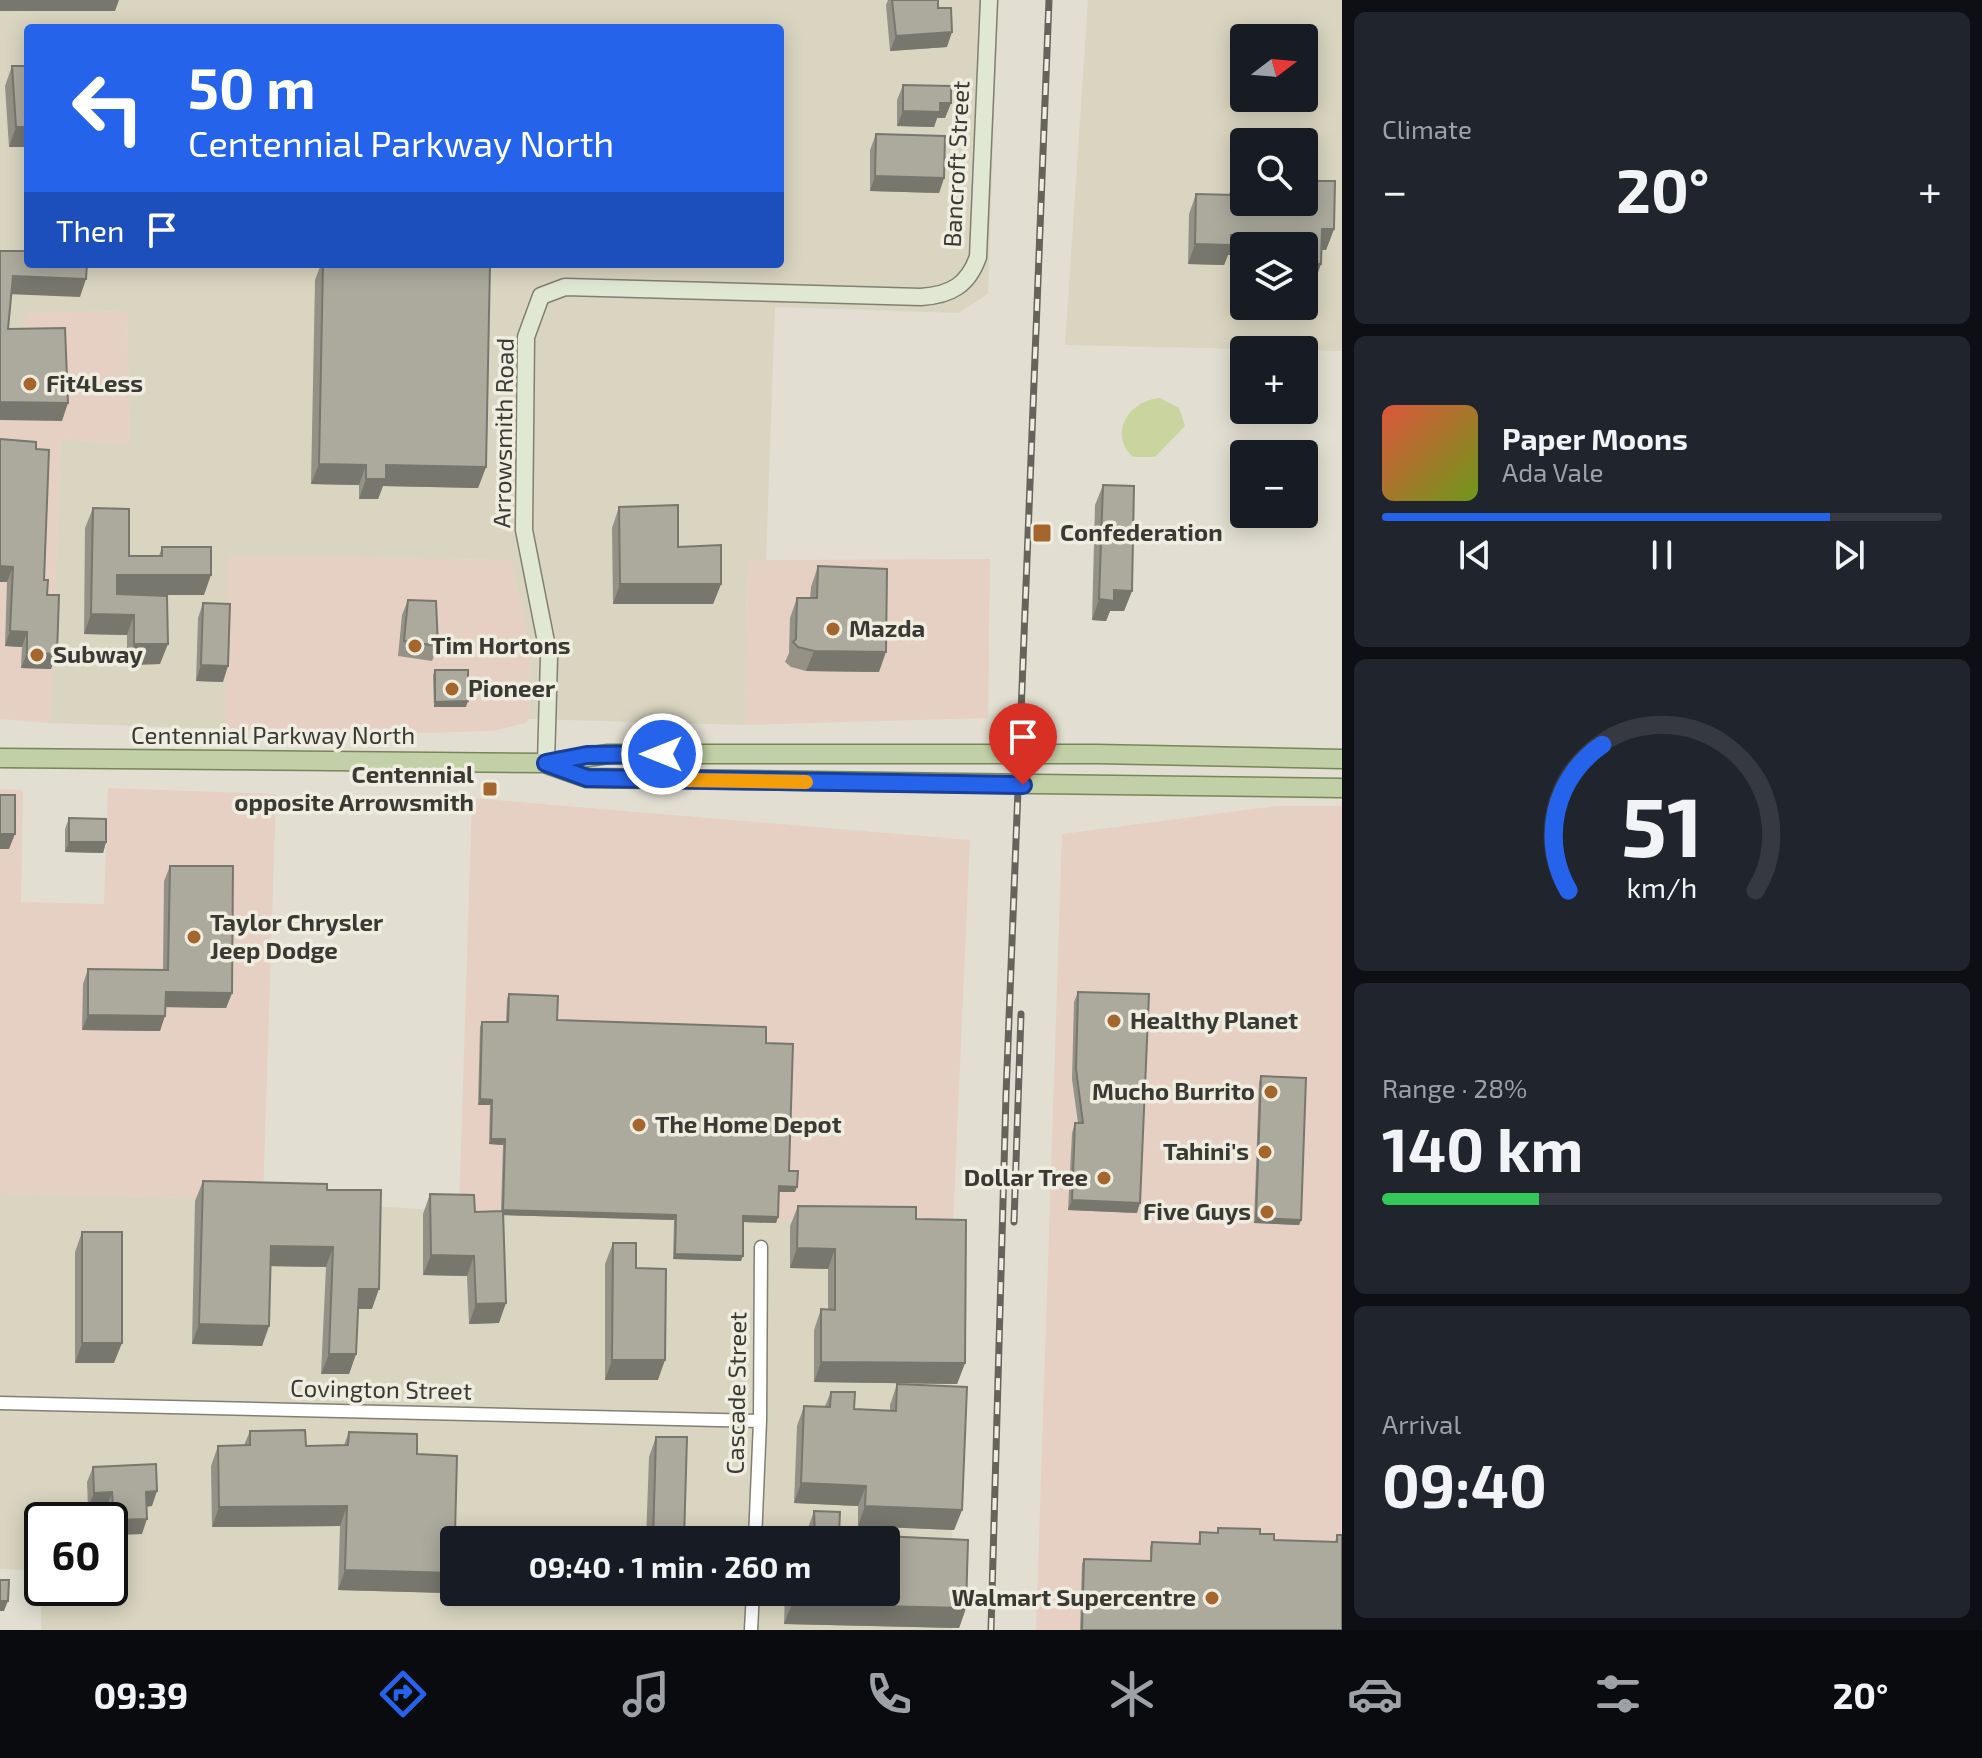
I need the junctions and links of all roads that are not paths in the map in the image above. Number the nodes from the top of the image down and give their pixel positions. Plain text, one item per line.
1 (989, 0) edge
2 (541, 296) joint
3 (0, 758) edge
4 (1342, 760) edge
5 (546, 763) junction
6 (1342, 788) edge
7 (761, 1247) dead end
8 (0, 1403) edge
9 (760, 1421) junction
10 (756, 1526) edge
11 (752, 1606) edge
12 (751, 1630) edge

1 - 2 street, Bancroft Street
2 - 5 street, Arrowsmith Road
3 - 5 main road, Centennial Parkway North
4 - 5 main road, Centennial Parkway North
5 - 6 main road, Centennial Parkway North
7 - 9 street, Cascade Street
8 - 9 street, Covington Street
9 - 10 street, Cascade Street
11 - 12 street

